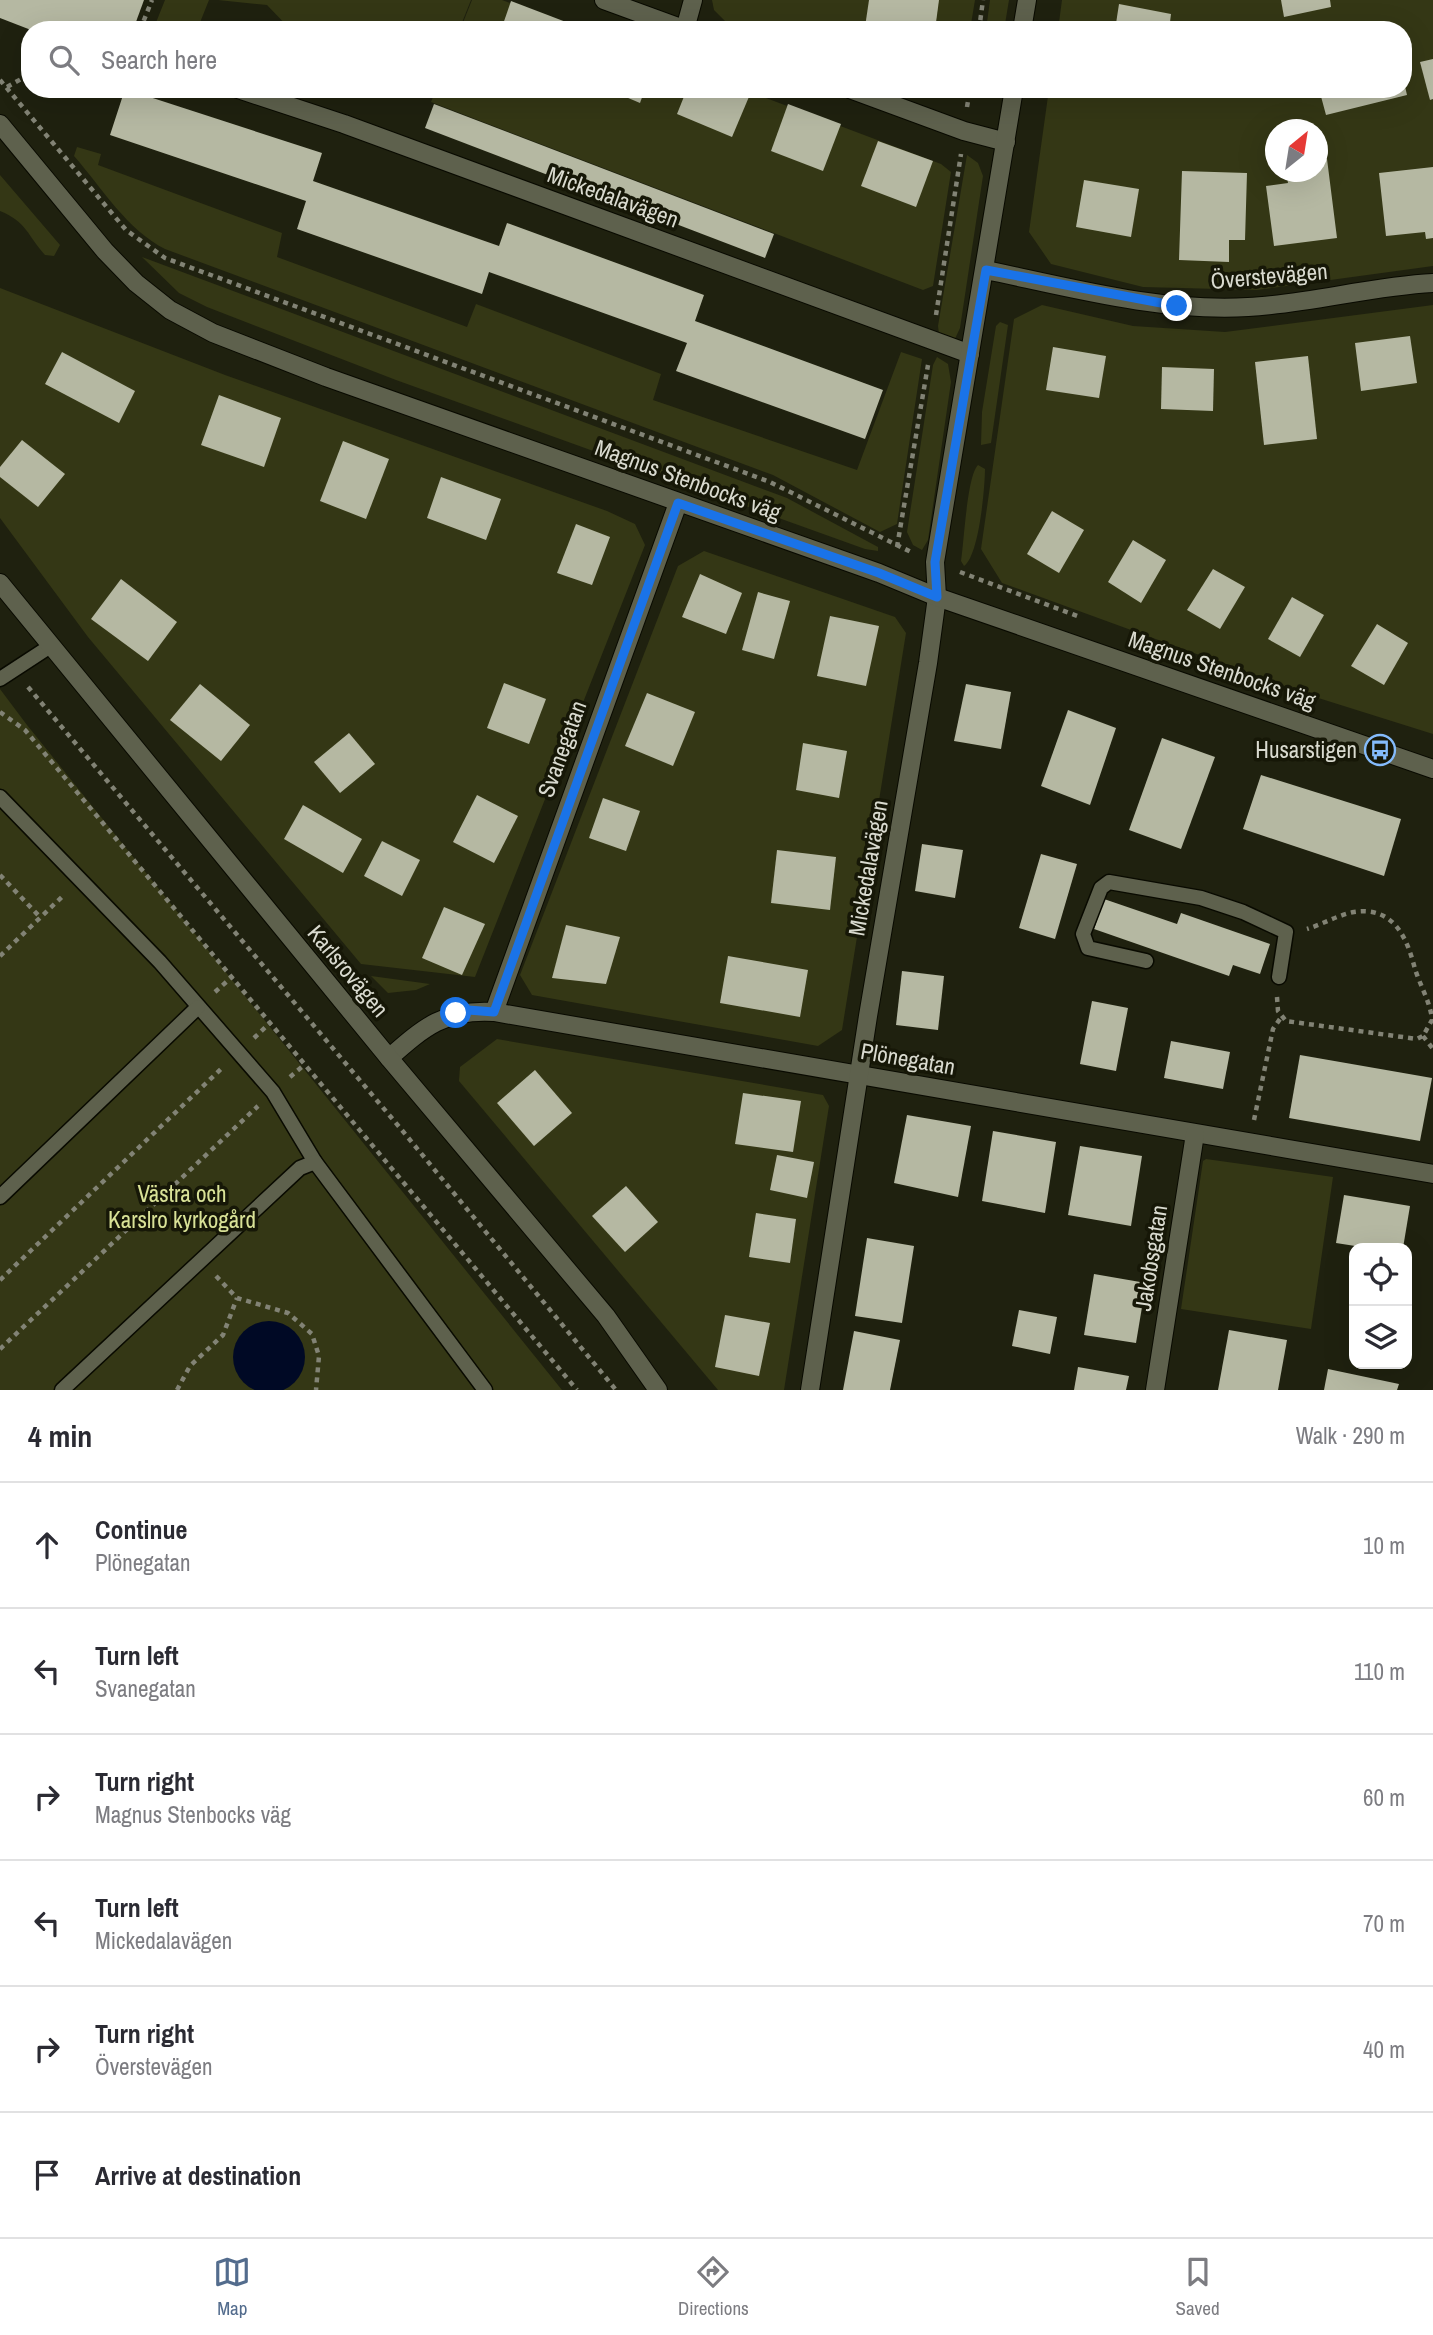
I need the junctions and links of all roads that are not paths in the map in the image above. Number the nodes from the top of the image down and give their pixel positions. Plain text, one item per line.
1 (604, 0) edge
2 (693, 0) edge
3 (1027, 0) edge
4 (661, 21) edge
5 (687, 21) edge
6 (1024, 21) edge
7 (265, 98) edge
8 (874, 98) edge
9 (1013, 98) edge
10 (0, 124) edge
11 (1006, 142) junction
12 (986, 270) junction
13 (1433, 283) edge
14 (970, 354) junction
15 (678, 503) junction
16 (0, 583) edge
17 (937, 597) junction
18 (49, 647) junction
19 (0, 679) edge
20 (1433, 769) edge
21 (0, 797) edge
22 (1146, 961) dead end
23 (1279, 977) road end
24 (198, 1007) junction
25 (494, 1012) junction
26 (389, 1058) junction
27 (859, 1076) junction
28 (1195, 1134) junction
29 (316, 1163) junction
30 (1433, 1174) edge
31 (0, 1197) edge
32 (62, 1390) edge
33 (485, 1390) edge
34 (659, 1390) edge
35 (810, 1390) edge
36 (1155, 1390) edge

1 - 4 street
2 - 5 street
3 - 6 street
7 - 14 street, Mickedalavägen
8 - 11 street
9 - 11 street, Mickedalavägen
10 - 15 street, Magnus Stenbocks väg
11 - 12 street, Mickedalavägen
12 - 13 street, Överstevägen
12 - 14 street, Mickedalavägen
14 - 17 street, Mickedalavägen
15 - 17 street, Magnus Stenbocks väg
15 - 25 street, Svanegatan
16 - 18 street, Karlsrovägen
17 - 20 street, Magnus Stenbocks väg
17 - 27 street, Mickedalavägen
18 - 19 lane
18 - 26 street, Karlsrovägen
21 - 24 lane
22 - 23 lane
24 - 29 lane
24 - 31 lane
25 - 26 street, Plönegatan
25 - 27 street, Plönegatan
26 - 34 street, Karlsrovägen
27 - 28 street, Plönegatan
27 - 35 street, Mickedalavägen
28 - 30 street, Plönegatan
28 - 36 street, Jakobsgatan
29 - 32 lane
29 - 33 lane

